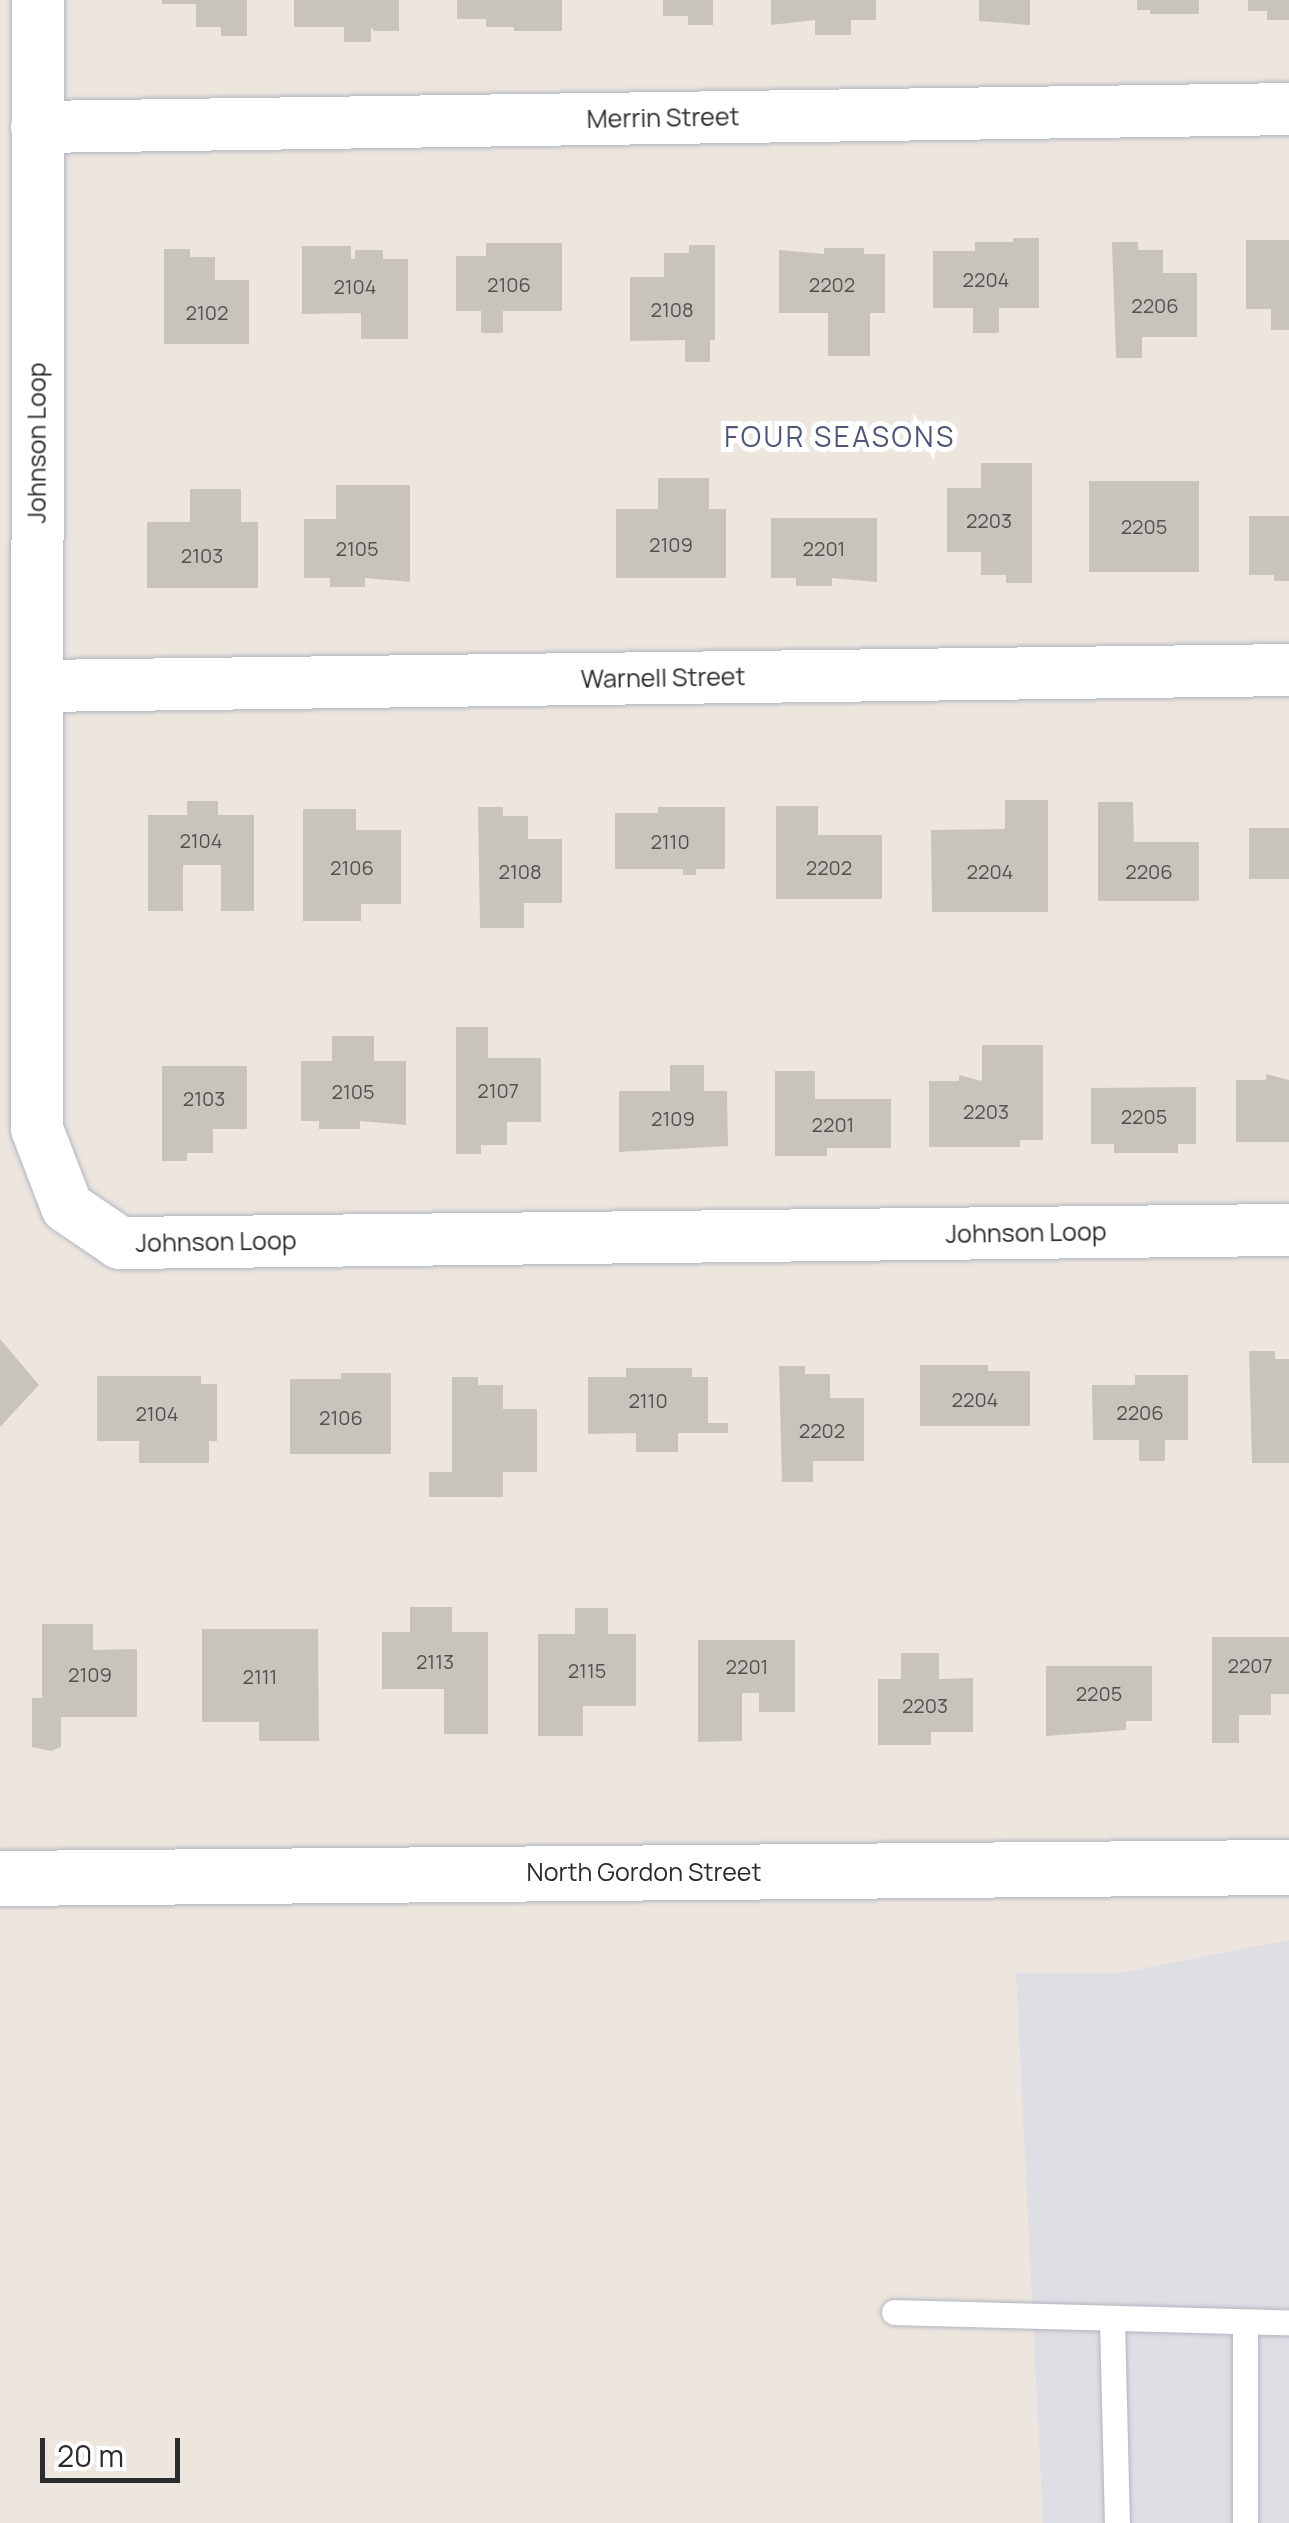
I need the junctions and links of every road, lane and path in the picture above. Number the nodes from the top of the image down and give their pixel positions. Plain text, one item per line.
1 (38, 0) edge
2 (1289, 110) edge
3 (38, 127) junction
4 (1289, 670) edge
5 (37, 686) junction
6 (1289, 1230) edge
7 (1289, 1867) edge
8 (0, 1878) edge
9 (894, 2312) dead end
10 (1112, 2320) junction
11 (1245, 2322) junction
12 (1289, 2322) edge
13 (1117, 2523) edge
14 (1245, 2523) edge

1 - 3 street, Johnson Loop
2 - 3 street, Merrin Street
3 - 5 street, Johnson Loop
4 - 5 street, Warnell Street
5 - 6 street, Johnson Loop
7 - 8 street, North Gordon Street
9 - 10 lane
10 - 11 lane
10 - 13 lane
11 - 12 lane
11 - 14 lane

